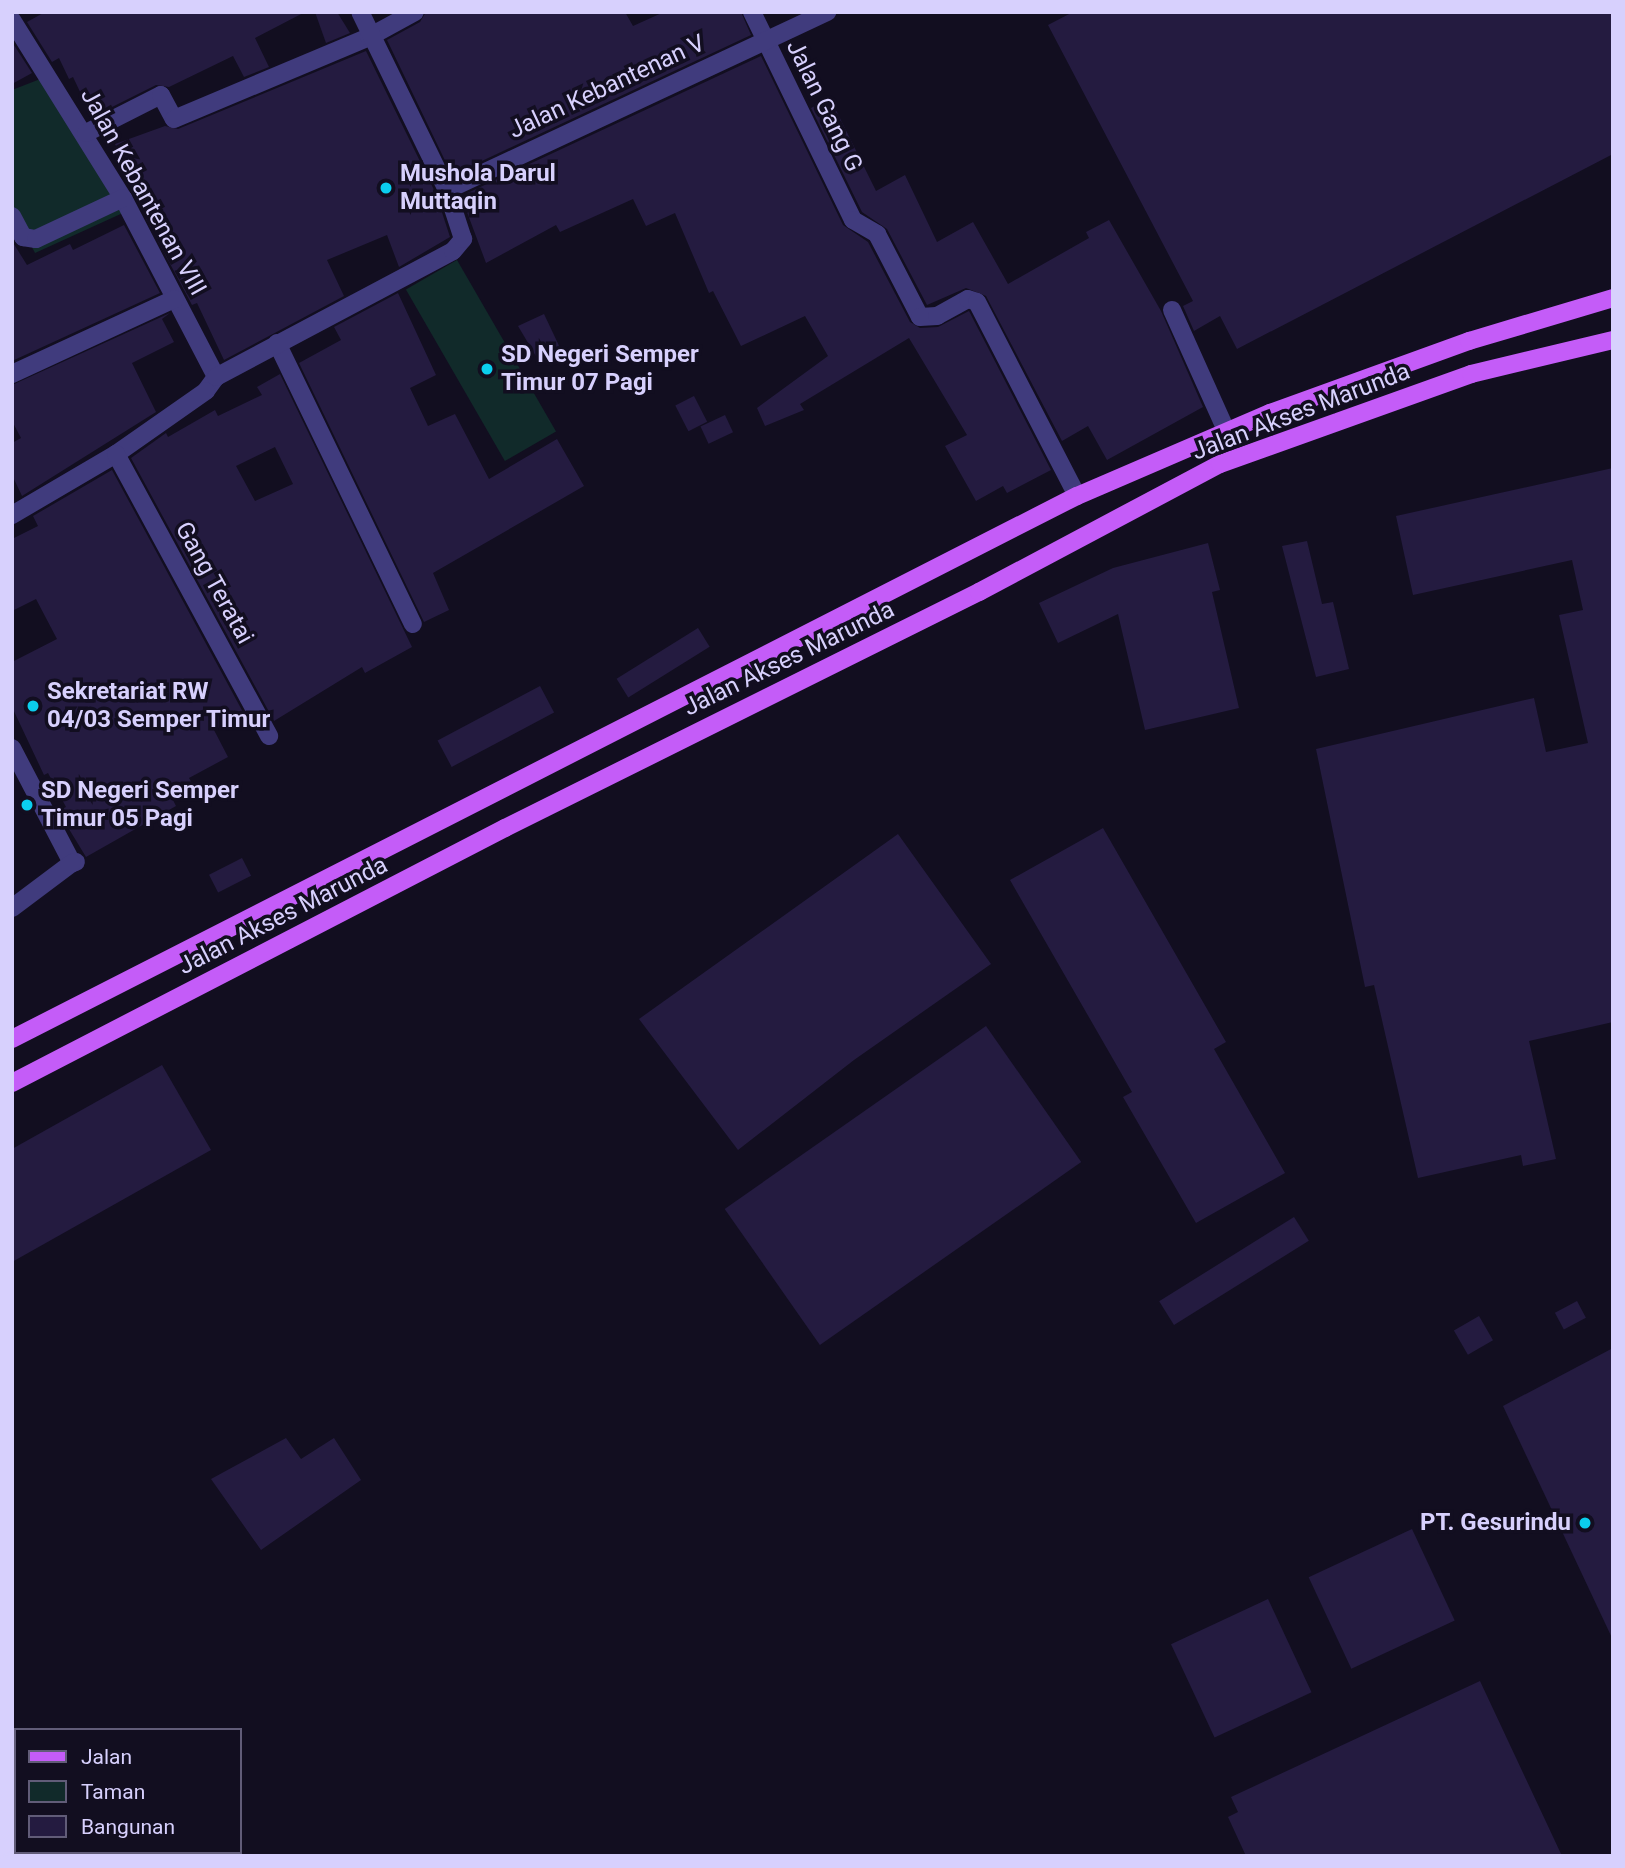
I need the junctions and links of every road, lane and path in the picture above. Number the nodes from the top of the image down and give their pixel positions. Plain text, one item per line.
1 (360, 12) edge
2 (415, 12) edge
3 (752, 12) edge
4 (827, 12) edge
5 (12, 20) edge
6 (369, 37) junction
7 (765, 39) junction
8 (86, 133) junction
9 (447, 190) junction
10 (123, 198) junction
11 (12, 216) edge
12 (1613, 298) edge
13 (174, 299) junction
14 (1172, 310) dead end
15 (1613, 340) edge
16 (277, 343) junction
17 (12, 374) edge
18 (211, 384) junction
19 (1226, 430) junction
20 (116, 454) junction
21 (1077, 496) junction
22 (12, 515) edge
23 (414, 624) dead end
24 (269, 736) dead end
25 (12, 748) edge
26 (12, 908) edge
27 (12, 1039) edge
28 (12, 1083) edge

1 - 6 street
2 - 6 street
3 - 7 street, Jalan Gang G
4 - 7 street, Jalan Kebantenan V
5 - 8 street, Jalan Kebantenan VIII
6 - 8 street
6 - 9 street
7 - 9 street, Jalan Kebantenan V
7 - 21 street, Jalan Gang G
8 - 10 street, Jalan Kebantenan VIII
9 - 16 street
10 - 11 street
10 - 13 street, Jalan Kebantenan VIII
12 - 19 main road, Jalan Akses Marunda
13 - 17 street
13 - 18 street, Jalan Kebantenan VIII
14 - 19 street
15 - 28 main road, Jalan Akses Marunda
16 - 18 street
16 - 23 street
18 - 20 street
19 - 21 main road, Jalan Akses Marunda
20 - 22 street
20 - 24 street, Gang Teratai
21 - 27 main road, Jalan Akses Marunda
25 - 26 street

